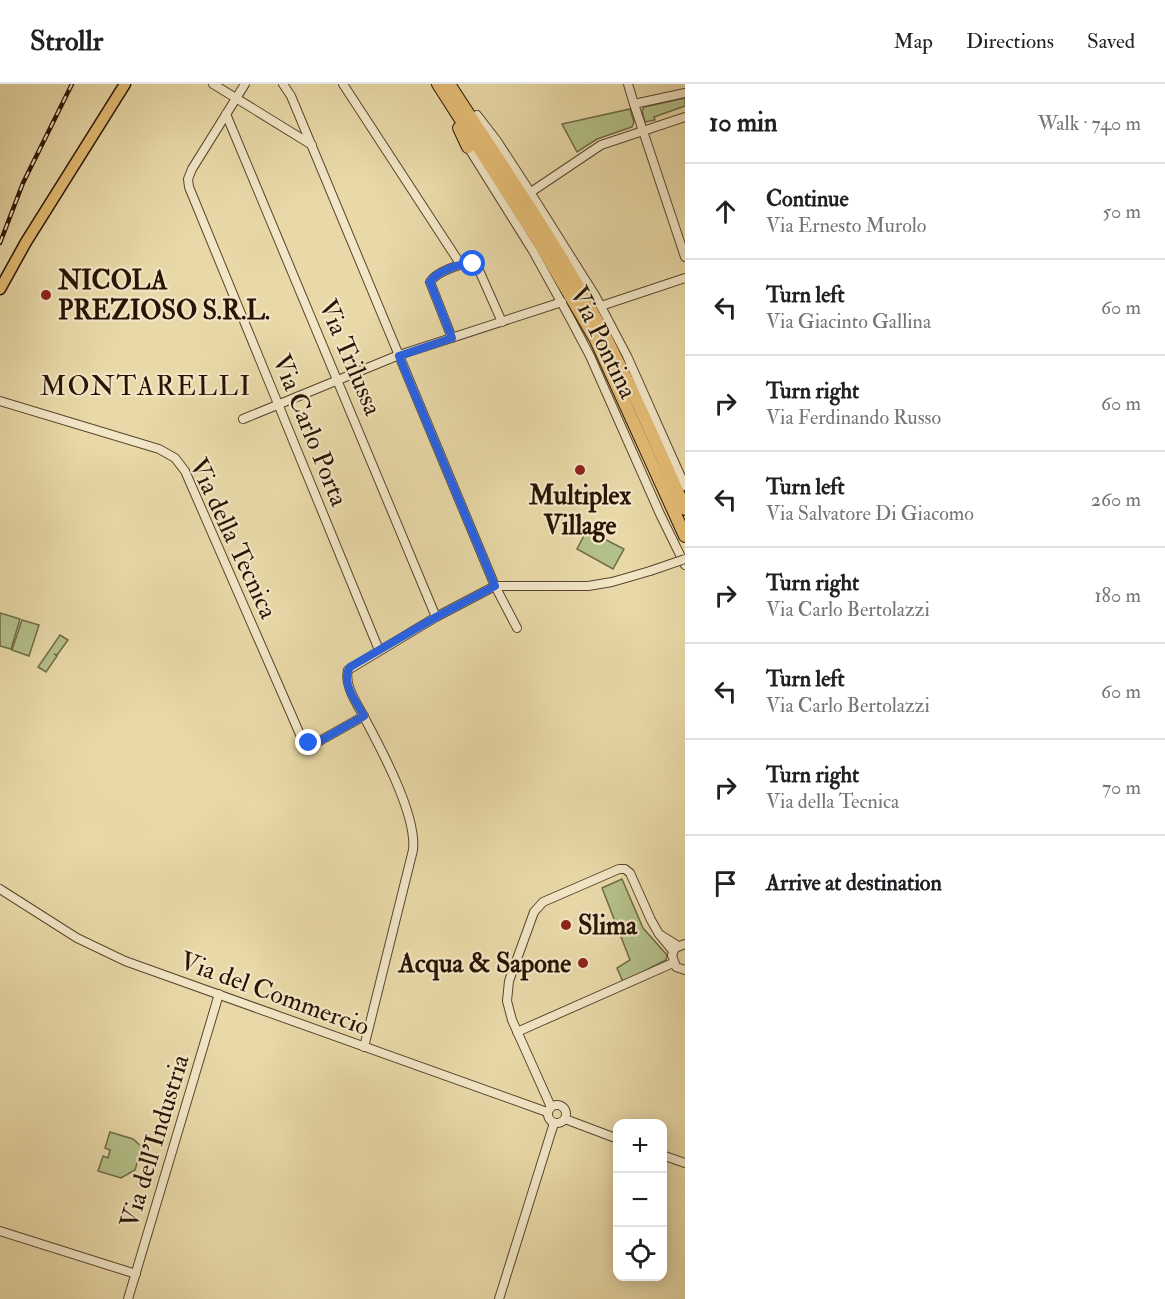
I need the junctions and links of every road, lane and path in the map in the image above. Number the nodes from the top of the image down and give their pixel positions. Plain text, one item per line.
1 (125, 84) edge
2 (213, 84) edge
3 (244, 84) edge
4 (283, 84) edge
5 (343, 84) edge
6 (438, 84) edge
7 (628, 84) edge
8 (451, 93) edge
9 (685, 93) edge
10 (236, 98) junction
11 (634, 104) junction
12 (226, 114) junction
13 (477, 115) joint
14 (685, 117) edge
15 (642, 131) junction
16 (312, 146) junction
17 (468, 147) joint
18 (531, 192) junction
19 (685, 257) edge
20 (460, 265) junction
21 (685, 278) edge
22 (0, 289) edge
23 (562, 302) junction
24 (601, 306) junction
25 (502, 322) junction
26 (452, 338) junction
27 (399, 356) junction
28 (338, 380) junction
29 (0, 401) edge
30 (279, 404) junction
31 (243, 419) dead end
32 (685, 486) edge
33 (685, 509) edge
34 (685, 536) edge
35 (685, 559) edge
36 (685, 565) edge
37 (495, 586) junction
38 (436, 617) junction
39 (517, 628) dead end
40 (378, 650) junction
41 (364, 716) junction
42 (0, 889) edge
43 (679, 947) edge
44 (673, 963) junction
45 (685, 970) edge
46 (219, 994) junction
47 (517, 1032) junction
48 (364, 1047) junction
49 (549, 1109) junction
50 (565, 1119) junction
51 (554, 1123) junction
52 (613, 1137) edge
53 (667, 1156) edge
54 (685, 1163) edge
55 (0, 1231) edge
56 (136, 1274) junction
57 (128, 1299) edge
58 (499, 1299) edge

1 - 22 main road
2 - 10 street
3 - 10 street, Via Carlo Porta
4 - 16 street
5 - 20 street
6 - 8 highway
7 - 11 street
8 - 13 highway
8 - 17 highway
8 - 33 highway
8 - 34 highway
9 - 11 street
10 - 12 street, Via Carlo Porta
10 - 16 street
11 - 15 street
12 - 28 street, Via Trilussa
12 - 30 street, Via Carlo Porta
13 - 18 street, Via Pontina
14 - 15 street
15 - 18 street
15 - 19 street
16 - 27 street
17 - 23 street, Via Pontina
18 - 24 street, Via Pontina
20 - 25 street
20 - 26 street
21 - 24 street
23 - 25 street
23 - 36 street, Via Pontina
24 - 32 street, Via Pontina
25 - 26 street
26 - 27 street
27 - 28 street
27 - 37 street
28 - 30 street
28 - 38 street, Via Trilussa
29 - 41 street, Via della Tecnica
30 - 31 street
30 - 40 street, Via Carlo Porta
35 - 37 street, bridge
37 - 38 street
37 - 39 street
38 - 40 street
40 - 41 street
41 - 48 street
42 - 46 street, Via del Commercio
43 - 44 street
43 - 47 street
44 - 45 street
44 - 47 street
46 - 48 street, Via del Commercio
46 - 56 street, Via dell'Industria
47 - 49 street
48 - 49 street, Via del Commercio
49 - 50 street
49 - 51 street
50 - 51 street
50 - 52 street
51 - 58 street
53 - 54 street
55 - 56 street
56 - 57 street, Via dell'Industria

